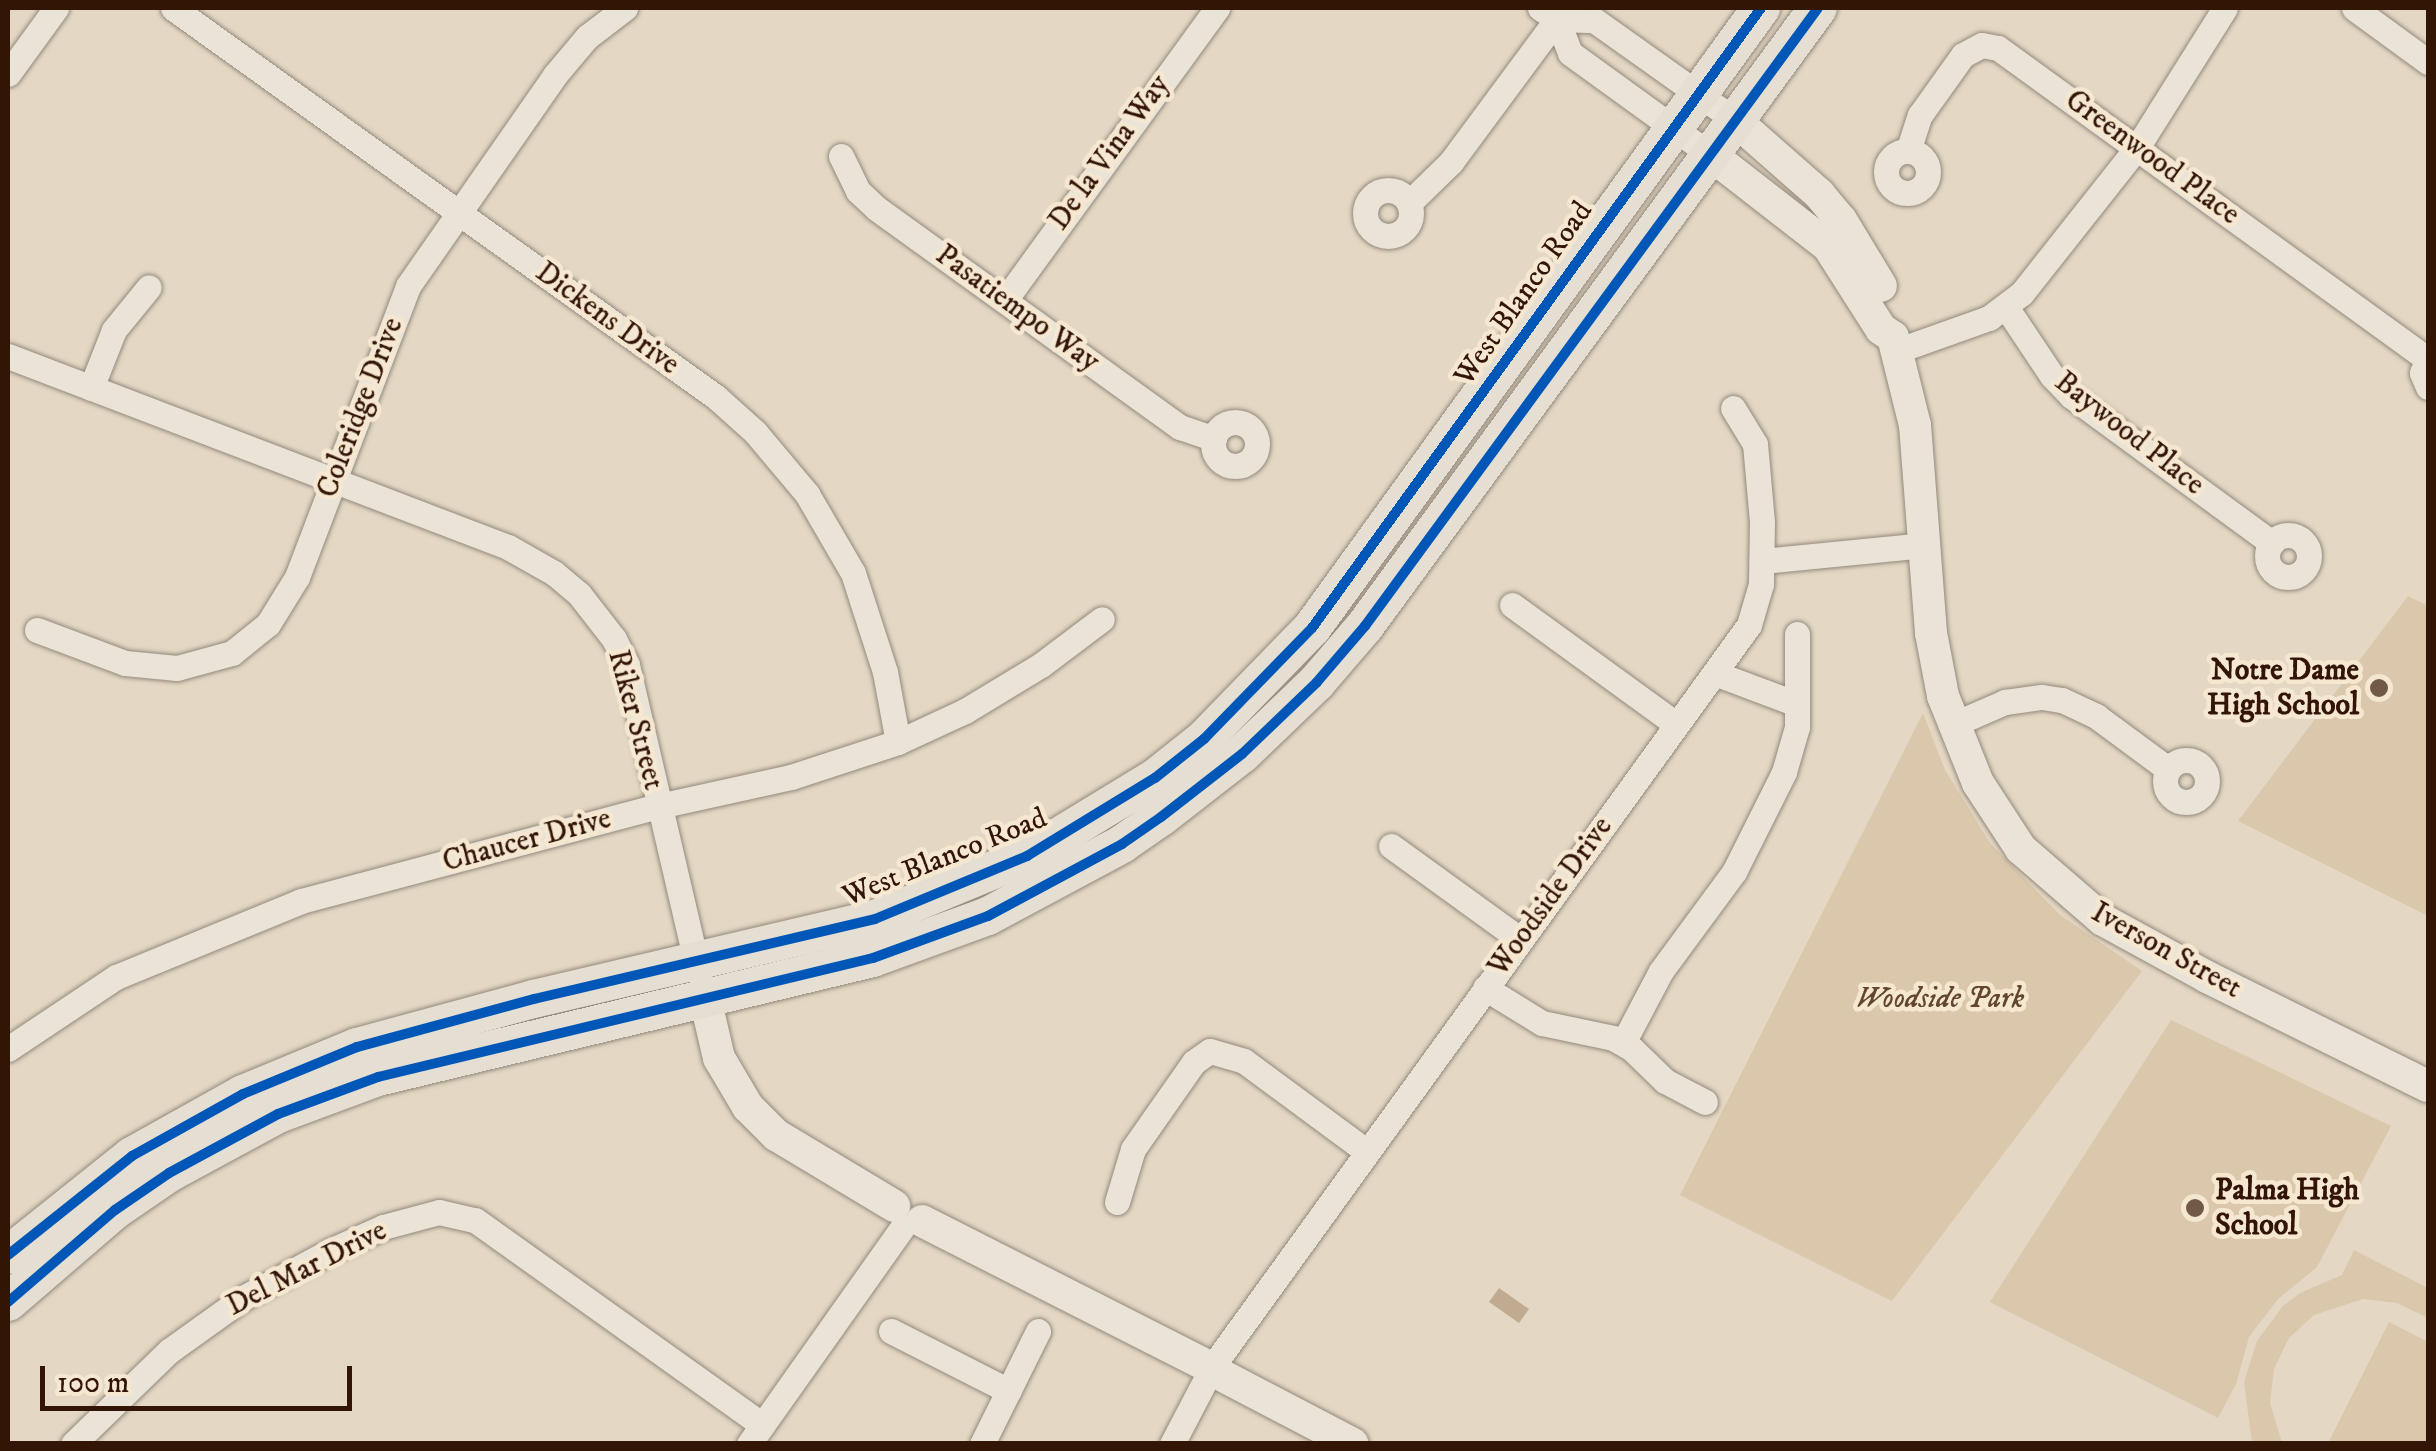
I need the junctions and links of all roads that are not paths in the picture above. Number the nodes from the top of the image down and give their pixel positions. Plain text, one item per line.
1 (56, 8) edge
2 (173, 8) edge
3 (1217, 8) edge
4 (1761, 8) edge
5 (1818, 8) edge
6 (2225, 8) edge
7 (2354, 8) edge
8 (616, 10) edge
9 (1554, 12) edge
10 (2428, 62) edge
11 (8, 74) edge
12 (1697, 94) junction
13 (1736, 121) junction
14 (1673, 128) junction
15 (2138, 146) junction
16 (1908, 151) dead end
17 (1711, 155) junction
18 (841, 156) dead end
19 (1409, 203) dead end
20 (457, 211) junction
21 (149, 286) dead end
22 (1005, 300) junction
23 (2006, 307) junction
24 (1896, 343) junction
25 (8, 356) edge
26 (2427, 357) edge
27 (2428, 387) edge
28 (91, 388) junction
29 (1733, 408) dead end
30 (1214, 440) dead end
31 (334, 479) junction
32 (2272, 542) dead end
33 (1925, 546) junction
34 (1762, 561) junction
35 (1512, 605) dead end
36 (1102, 619) dead end
37 (37, 630) dead end
38 (1797, 634) dead end
39 (1717, 674) junction
40 (1798, 704) junction
41 (1676, 724) junction
42 (1952, 725) junction
43 (898, 742) junction
44 (2168, 769) dead end
45 (659, 806) junction
46 (1391, 846) dead end
47 (1521, 940) junction
48 (700, 980) junction
49 (1486, 988) junction
50 (1623, 1043) junction
51 (8, 1049) edge
52 (2428, 1086) edge
53 (1704, 1102) dead end
54 (1366, 1151) junction
55 (1117, 1202) dead end
56 (906, 1218) junction
57 (8, 1255) edge
58 (8, 1302) edge
59 (891, 1330) dead end
60 (1038, 1331) dead end
61 (1213, 1369) junction
62 (1009, 1390) junction
63 (755, 1434) edge
64 (74, 1444) edge
65 (982, 1444) edge
66 (1172, 1444) edge
67 (1353, 1444) edge

1 - 11 street
2 - 20 street, Dickens Drive
3 - 22 street, De la Vina Way
4 - 12 main road, West Blanco Road
5 - 13 main road, West Blanco Road
6 - 15 street
7 - 10 street
8 - 20 street, Coleridge Drive
9 - 12 street
9 - 14 street
9 - 19 street
12 - 13 street
12 - 14 main road, West Blanco Road
13 - 17 main road, West Blanco Road
13 - 24 street, Iverson Street
14 - 17 street
14 - 48 main road, West Blanco Road
15 - 16 street, Greenwood Place
15 - 23 street
15 - 26 street, Greenwood Place
17 - 24 street, Iverson Street
17 - 48 main road, West Blanco Road
18 - 22 street, Pasatiempo Way
20 - 31 street, Coleridge Drive
20 - 43 street, Dickens Drive
21 - 28 street
22 - 30 street, Pasatiempo Way
23 - 24 street
23 - 32 street, Baywood Place
24 - 33 street, Iverson Street
25 - 28 street, Riker Street
26 - 27 street
28 - 31 street, Riker Street
29 - 34 street, Woodside Drive
31 - 37 street, Coleridge Drive
31 - 45 street, Riker Street
33 - 34 street
33 - 42 street, Iverson Street
34 - 39 street, Woodside Drive
35 - 41 street
36 - 43 street, Chaucer Drive
38 - 40 street
39 - 40 street
39 - 41 street, Woodside Drive
40 - 50 street
41 - 47 street, Woodside Drive
42 - 44 street
42 - 52 street, Iverson Street
43 - 45 street, Chaucer Drive
45 - 48 street, Riker Street
45 - 51 street, Chaucer Drive
46 - 47 street
47 - 49 street, Woodside Drive
48 - 56 street, Riker Street
48 - 57 main road, West Blanco Road
48 - 58 main road, West Blanco Road
49 - 50 street
49 - 54 street, Woodside Drive
50 - 53 street
54 - 55 street
54 - 61 street, Woodside Drive
56 - 61 street, Riker Street
56 - 63 street
59 - 62 street
60 - 62 street
61 - 66 street, Woodside Drive
61 - 67 street, Riker Street
62 - 65 street
63 - 64 street, Del Mar Drive

